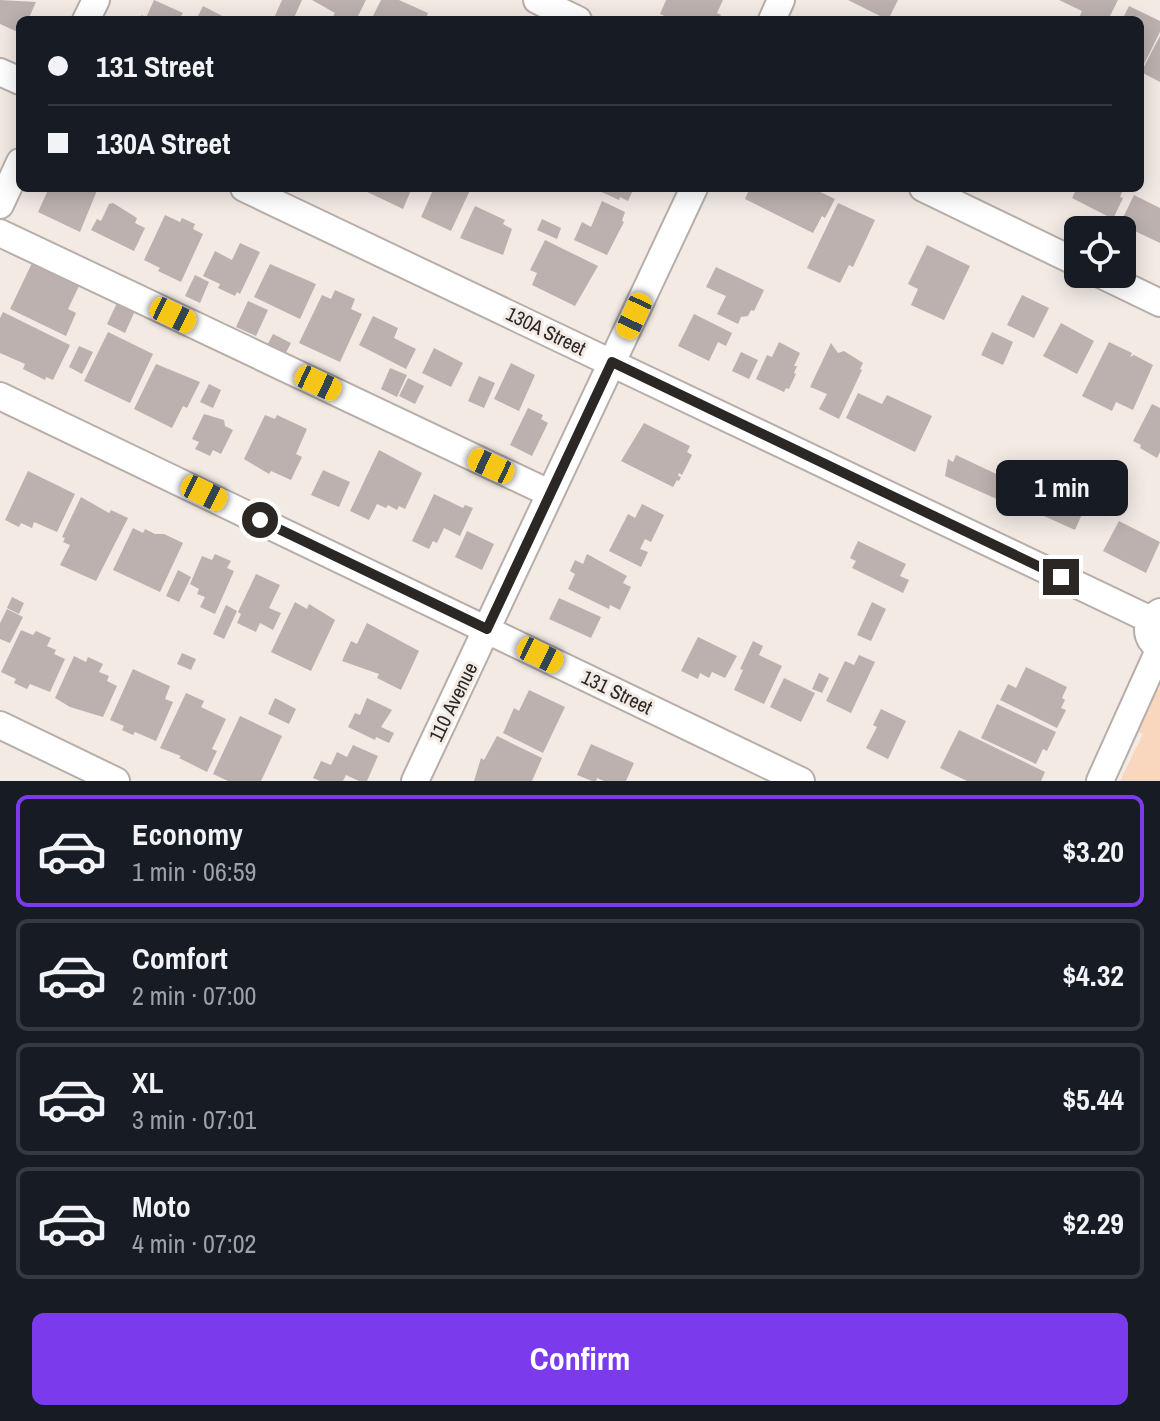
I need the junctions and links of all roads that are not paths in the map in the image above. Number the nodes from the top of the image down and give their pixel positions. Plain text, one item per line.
1 (537, 0) edge
2 (570, 16) edge
3 (16, 171) edge
4 (252, 192) edge
5 (692, 192) edge
6 (931, 192) edge
7 (0, 205) edge
8 (0, 233) edge
9 (1064, 256) edge
10 (1129, 288) edge
11 (1160, 303) edge
12 (612, 362) junction
13 (0, 396) edge
14 (549, 493) junction
15 (1155, 616) edge
16 (487, 629) junction
17 (1160, 648) edge
18 (0, 725) edge
19 (116, 781) edge
20 (415, 781) edge
21 (801, 781) edge
22 (1100, 781) edge

1 - 2 street
3 - 7 street
4 - 12 street, 130A Street
5 - 12 street, 110 Avenue
6 - 9 street
8 - 14 street
10 - 11 street
12 - 14 street, 110 Avenue
12 - 15 street, 130A Street
13 - 16 street, 131 Street
14 - 16 street, 110 Avenue
15 - 17 street
16 - 20 street, 110 Avenue
16 - 21 street, 131 Street
17 - 22 street
18 - 19 street

